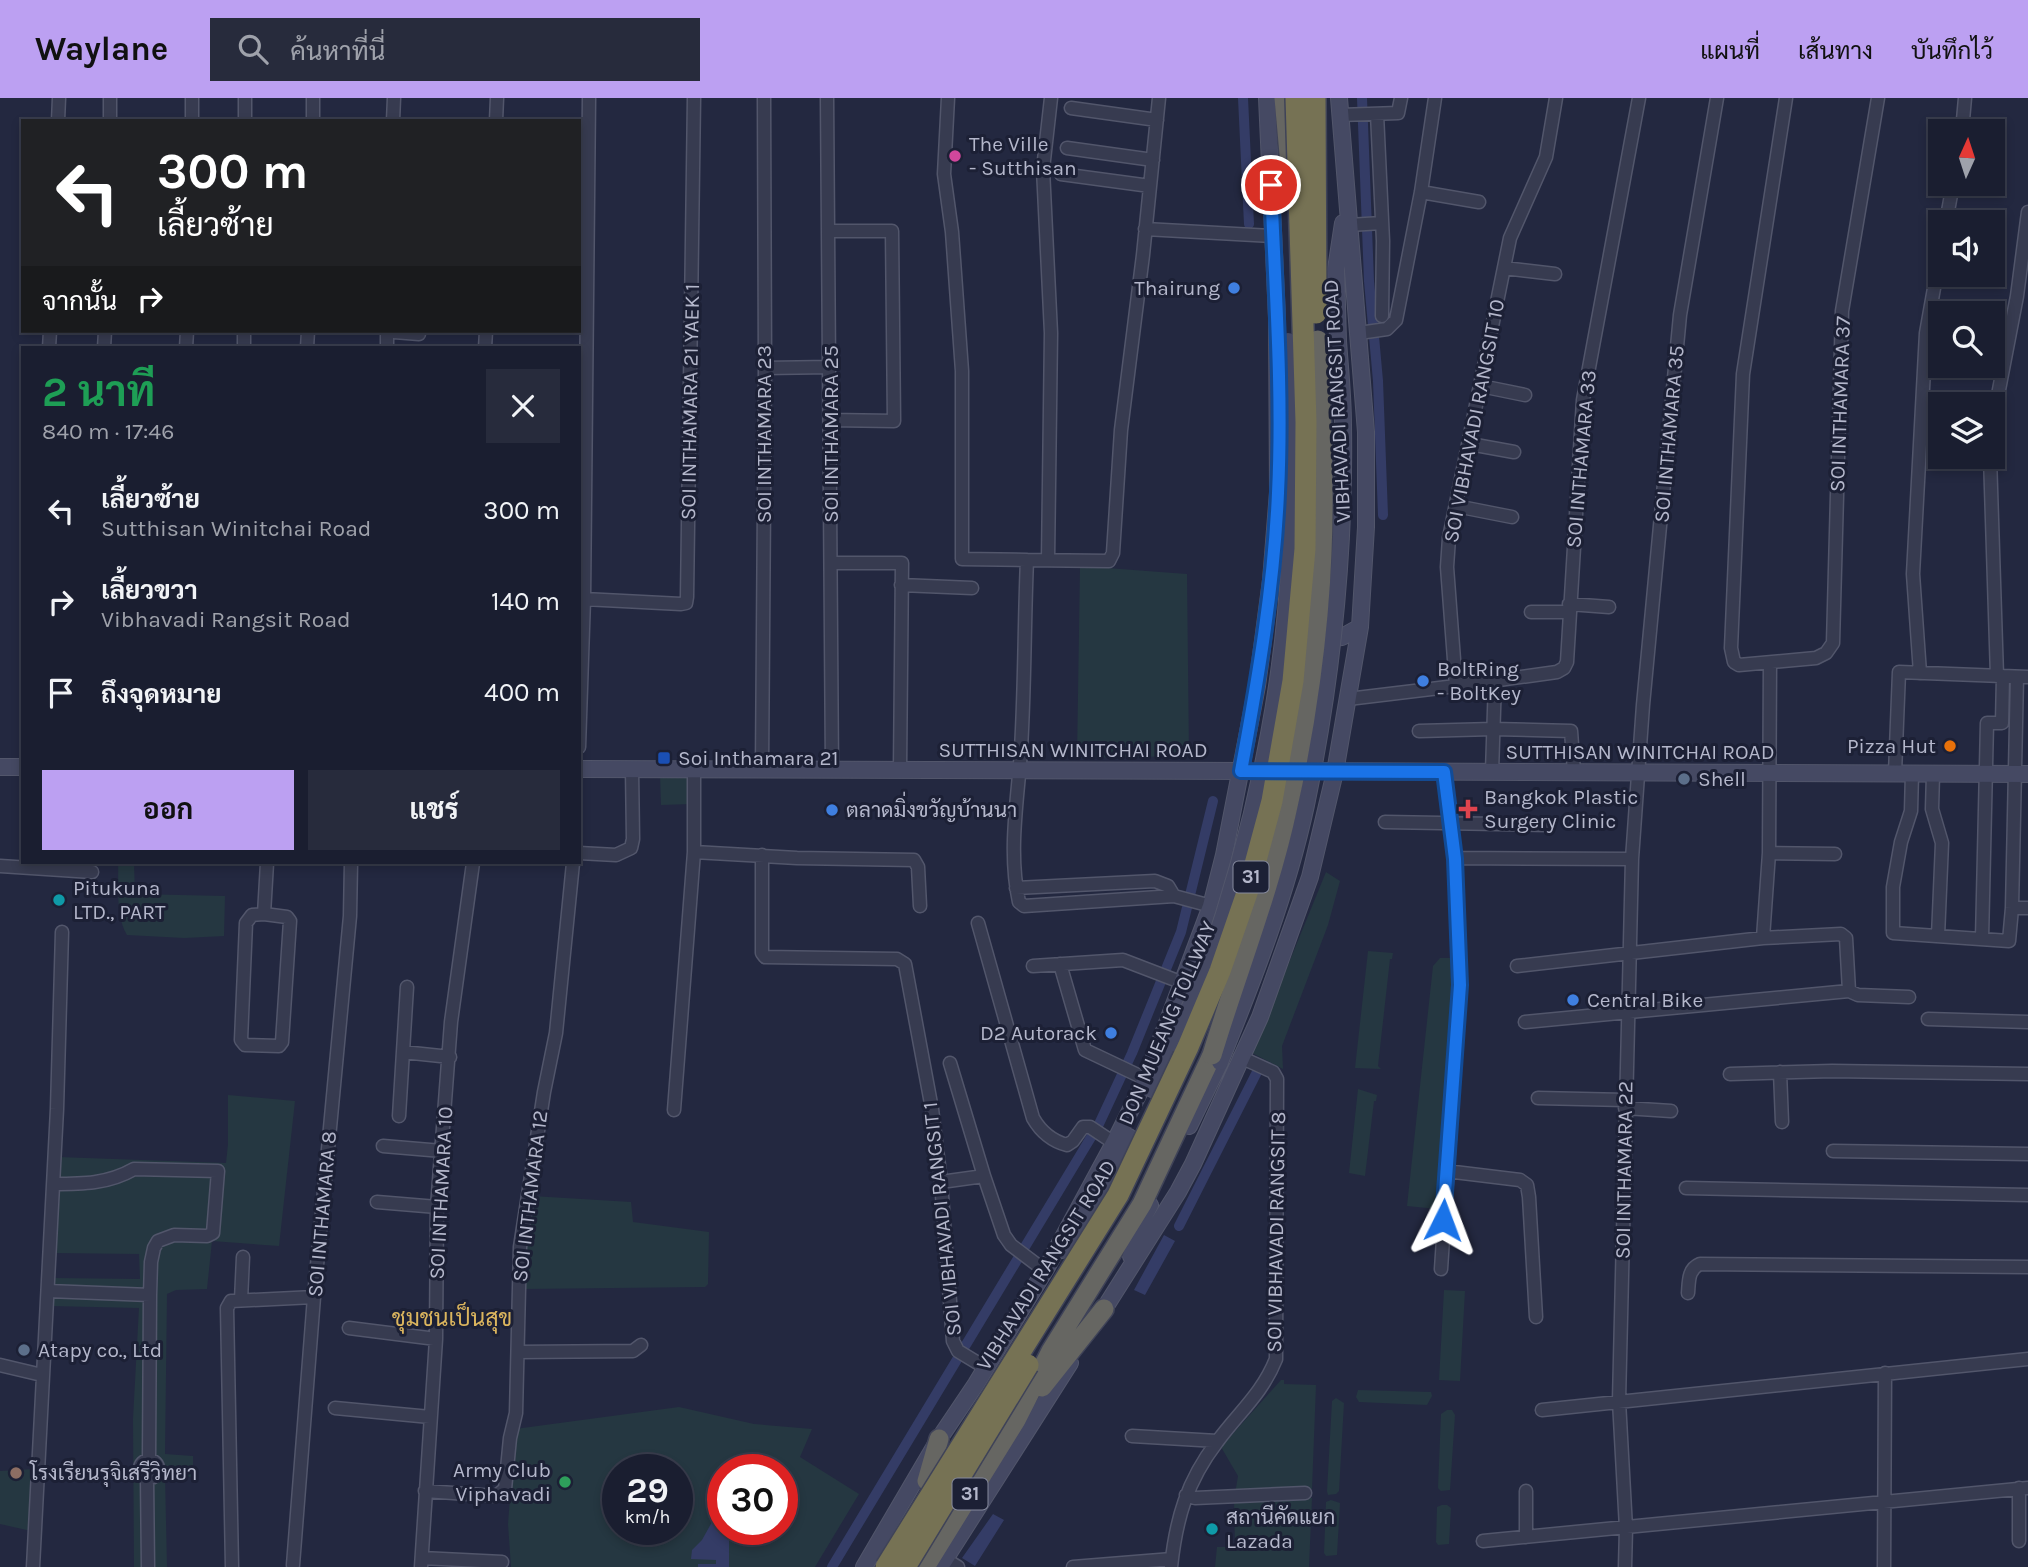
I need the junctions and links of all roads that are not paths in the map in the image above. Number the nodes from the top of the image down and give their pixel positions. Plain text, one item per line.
1 (59, 98) edge
2 (110, 98) edge
3 (192, 98) edge
4 (245, 98) edge
5 (313, 98) edge
6 (394, 98) edge
7 (497, 98) edge
8 (589, 98) edge
9 (694, 98) edge
10 (764, 98) edge
11 (827, 98) edge
12 (948, 98) edge
13 (1051, 98) edge
14 (1159, 98) edge
15 (1267, 98) edge
16 (1284, 98) edge
17 (1296, 98) edge
18 (1314, 98) edge
19 (1339, 98) edge
20 (1401, 98) edge
21 (1435, 98) edge
22 (1556, 98) edge
23 (1639, 98) edge
24 (1717, 98) edge
25 (1786, 98) edge
26 (1878, 98) edge
27 (1965, 98) edge
28 (1071, 108) dead end
29 (1347, 115) junction
30 (1374, 115) junction
31 (58, 119) edge
32 (110, 119) edge
33 (192, 119) edge
34 (246, 119) edge
35 (313, 119) edge
36 (394, 119) edge
37 (496, 119) edge
38 (1963, 119) edge
39 (1157, 120) junction
40 (1067, 148) dead end
41 (1153, 160) junction
42 (1061, 174) dead end
43 (1150, 186) junction
44 (1420, 192) junction
45 (1347, 200) junction
46 (1479, 202) dead end
47 (2028, 212) edge
48 (1366, 224) junction
49 (1145, 229) junction
50 (829, 232) junction
51 (1273, 242) junction
52 (1504, 268) junction
53 (1555, 274) dead end
54 (1934, 287) edge
55 (1382, 316) dead end
56 (1368, 332) junction
57 (1312, 341) junction
58 (830, 367) junction
59 (765, 368) junction
60 (1481, 386) junction
61 (1999, 392) edge
62 (1525, 395) dead end
63 (831, 420) junction
64 (1470, 444) junction
65 (1514, 452) dead end
66 (1991, 469) edge
67 (1456, 506) junction
68 (1512, 517) dead end
69 (1027, 560) junction
70 (1048, 560) junction
71 (831, 563) junction
72 (901, 585) junction
73 (972, 588) dead end
74 (584, 599) junction
75 (1609, 607) dead end
76 (1569, 608) junction
77 (1531, 612) dead end
78 (1266, 623) junction
79 (1360, 627) junction
80 (1770, 663) junction
81 (1920, 673) junction
82 (2011, 677) edge
83 (1495, 680) junction
84 (581, 684) edge
85 (1257, 685) junction
86 (1456, 686) junction
87 (1349, 694) junction
88 (1493, 729) junction
89 (1419, 731) dead end
90 (0, 767) edge
91 (21, 767) edge
92 (581, 769) edge
93 (632, 769) junction
94 (694, 769) junction
95 (762, 769) junction
96 (832, 770) junction
97 (900, 770) junction
98 (1019, 771) junction
99 (1241, 771) junction
100 (1335, 772) junction
101 (1444, 772) junction
102 (1492, 772) junction
103 (1574, 772) junction
104 (1638, 772) junction
105 (1770, 773) junction
106 (1904, 773) junction
107 (1933, 774) junction
108 (1985, 774) junction
109 (2021, 774) edge
110 (1385, 821) dead end
111 (1450, 823) junction
112 (1547, 825) dead end
113 (694, 852) junction
114 (581, 853) edge
115 (1769, 853) junction
116 (1835, 854) dead end
117 (762, 855) junction
118 (1224, 855) junction
119 (1455, 859) junction
120 (1632, 859) junction
121 (267, 864) edge
122 (351, 864) edge
123 (473, 864) edge
124 (573, 864) edge
125 (0, 866) edge
126 (92, 872) dead end
127 (1310, 877) junction
128 (1016, 888) junction
129 (1195, 903) junction
130 (920, 906) dead end
131 (2012, 908) junction
132 (2028, 908) edge
133 (264, 914) junction
134 (978, 923) dead end
135 (62, 932) dead end
136 (1291, 934) junction
137 (1938, 936) junction
138 (1762, 938) junction
139 (1982, 939) junction
140 (1630, 953) junction
141 (1060, 964) junction
142 (1033, 966) dead end
143 (1517, 966) dead end
144 (1177, 981) junction
145 (407, 987) dead end
146 (1849, 991) junction
147 (1909, 997) dead end
148 (1628, 1011) junction
149 (1928, 1019) dead end
150 (1525, 1021) dead end
151 (2028, 1022) edge
152 (1182, 1046) junction
153 (403, 1052) junction
154 (450, 1056) junction
155 (1240, 1057) junction
156 (1216, 1058) junction
157 (950, 1062) dead end
158 (1780, 1072) junction
159 (1730, 1074) dead end
160 (2028, 1074) edge
161 (1146, 1079) junction
162 (1538, 1098) dead end
163 (1625, 1104) junction
164 (674, 1110) dead end
165 (1671, 1111) dead end
166 (399, 1116) dead end
167 (1782, 1122) dead end
168 (1102, 1135) junction
169 (383, 1146) dead end
170 (442, 1151) junction
171 (1833, 1151) dead end
172 (2028, 1154) edge
173 (1446, 1171) junction
174 (984, 1176) junction
175 (942, 1182) junction
176 (53, 1184) junction
177 (1686, 1188) dead end
178 (2028, 1195) edge
179 (377, 1202) dead end
180 (437, 1207) junction
181 (243, 1257) dead end
182 (2028, 1267) edge
183 (1045, 1269) junction
184 (1441, 1269) dead end
185 (1124, 1277) junction
186 (48, 1291) junction
187 (1688, 1293) dead end
188 (150, 1295) junction
189 (314, 1297) junction
190 (241, 1300) junction
191 (1104, 1308) junction
192 (1536, 1317) dead end
193 (349, 1328) dead end
194 (436, 1339) junction
195 (641, 1345) dead end
196 (518, 1352) junction
197 (2028, 1359) edge
198 (0, 1365) edge
199 (986, 1368) junction
200 (1885, 1373) junction
201 (42, 1375) junction
202 (1619, 1401) junction
203 (335, 1408) dead end
204 (1542, 1410) dead end
205 (430, 1417) junction
206 (1016, 1420) junction
207 (1132, 1436) dead end
208 (939, 1439) junction
209 (1217, 1441) junction
210 (927, 1481) junction
211 (2024, 1488) edge
212 (425, 1491) junction
213 (1526, 1491) dead end
214 (1305, 1493) dead end
215 (1186, 1495) junction
216 (1884, 1501) junction
217 (1626, 1528) junction
218 (1526, 1537) junction
219 (1483, 1541) dead end
220 (2019, 1541) dead end
221 (421, 1562) edge
222 (502, 1562) dead end
223 (1171, 1563) edge
224 (947, 1564) edge
225 (293, 1565) dead end
226 (33, 1567) edge
227 (148, 1567) edge
228 (232, 1567) edge
229 (864, 1567) edge
230 (874, 1567) edge
231 (886, 1567) edge
232 (905, 1567) edge
233 (925, 1567) edge
234 (1073, 1567) edge
235 (1625, 1567) edge
236 (1884, 1567) edge

1 - 31 street
2 - 32 street
3 - 33 street
4 - 34 street
5 - 35 street
6 - 36 street
7 - 37 street
8 - 74 street
9 - 74 street, SOI INTHAMARA 21 YAEK 1
10 - 59 street, SOI INTHAMARA 23
11 - 50 street, SOI INTHAMARA 25
12 - 69 street
13 - 70 street
14 - 39 street
15 - 51 main road, VIBHAVADI RANGSIT ROAD / 31
16 - 57 highway, VIBHAVADI RANGSIT ROAD / 31
17 - 231 highway, DON MUEANG TOLLWAY / 31, bridge
18 - 57 highway, VIBHAVADI RANGSIT ROAD / 31
18 - 232 highway, DON MUEANG TOLLWAY / 31, bridge
19 - 29 main road, VIBHAVADI RANGSIT ROAD / 31
20 - 30 street
21 - 44 street
22 - 52 street, SOI VIBHAVADI RANGSIT 10
23 - 76 street, SOI INTHAMARA 33
24 - 104 street, SOI INTHAMARA 35
25 - 80 street, SOI INTHAMARA 37
26 - 80 street, SOI INTHAMARA 37
27 - 38 street
28 - 39 street
29 - 30 street
29 - 45 main road, VIBHAVADI RANGSIT ROAD / 31
30 - 48 street
39 - 41 street
40 - 41 street
41 - 43 street
42 - 43 street
43 - 49 street
44 - 46 street
44 - 56 street
45 - 48 main road, VIBHAVADI RANGSIT ROAD / 31
45 - 57 main road, 31
47 - 61 street
48 - 55 street
48 - 56 main road, VIBHAVADI RANGSIT ROAD / 31
49 - 51 street
49 - 70 street
50 - 58 street, SOI INTHAMARA 25
50 - 63 street
51 - 57 main road, 31
51 - 78 main road, VIBHAVADI RANGSIT ROAD / 31
52 - 53 street
52 - 60 street, SOI VIBHAVADI RANGSIT 10
54 - 81 street
56 - 79 main road, VIBHAVADI RANGSIT ROAD / 31
57 - 152 highway, VIBHAVADI RANGSIT ROAD / 31, bridge
57 - 156 highway, VIBHAVADI RANGSIT ROAD / 31, bridge
58 - 59 street
58 - 63 street, SOI INTHAMARA 25
59 - 95 street, SOI INTHAMARA 23
60 - 62 street
60 - 64 street, SOI VIBHAVADI RANGSIT 10
63 - 71 street, SOI INTHAMARA 25
64 - 65 street
64 - 67 street, SOI VIBHAVADI RANGSIT 10
66 - 82 street
67 - 68 street
67 - 86 street, SOI VIBHAVADI RANGSIT 10
69 - 70 street
69 - 98 street
71 - 72 street
71 - 96 street, SOI INTHAMARA 25
72 - 73 street
72 - 97 street
74 - 84 street
75 - 76 street
76 - 77 street
76 - 83 street, SOI INTHAMARA 33
78 - 79 main road
78 - 85 main road, VIBHAVADI RANGSIT ROAD / 31
79 - 87 main road, VIBHAVADI RANGSIT ROAD / 31
80 - 105 street
81 - 82 street
81 - 106 street
82 - 108 street
82 - 109 street
83 - 86 street, SOI INTHAMARA 33
83 - 88 street
85 - 87 main road
85 - 99 main road, VIBHAVADI RANGSIT ROAD / 31
86 - 87 street
87 - 100 main road, VIBHAVADI RANGSIT ROAD / 31
88 - 89 street
88 - 102 street
88 - 103 street
90 - 91 main road
92 - 93 main road, SUTTHISAN WINITCHAI ROAD
93 - 94 main road, SUTTHISAN WINITCHAI ROAD
93 - 114 street
94 - 95 main road, SUTTHISAN WINITCHAI ROAD
94 - 113 street
95 - 96 main road, SUTTHISAN WINITCHAI ROAD
96 - 97 main road, SUTTHISAN WINITCHAI ROAD
97 - 98 main road, SUTTHISAN WINITCHAI ROAD
98 - 99 main road, SUTTHISAN WINITCHAI ROAD
98 - 128 street
99 - 100 main road, SUTTHISAN WINITCHAI ROAD
99 - 118 main road, VIBHAVADI RANGSIT ROAD / 31
100 - 101 main road, SUTTHISAN WINITCHAI ROAD
100 - 127 main road, VIBHAVADI RANGSIT ROAD / 31
101 - 102 main road, SUTTHISAN WINITCHAI ROAD
101 - 111 street
102 - 103 main road, SUTTHISAN WINITCHAI ROAD
103 - 104 main road, SUTTHISAN WINITCHAI ROAD
104 - 105 main road, SUTTHISAN WINITCHAI ROAD
104 - 120 street, SOI INTHAMARA 22
105 - 106 main road, SUTTHISAN WINITCHAI ROAD
105 - 115 street
106 - 107 main road, SUTTHISAN WINITCHAI ROAD
106 - 137 street
107 - 108 main road, SUTTHISAN WINITCHAI ROAD
107 - 137 street
108 - 109 main road, SUTTHISAN WINITCHAI ROAD
108 - 139 street
109 - 131 street
110 - 111 street
111 - 112 street
111 - 119 street
113 - 117 street
113 - 164 street
115 - 116 street
115 - 138 street
117 - 130 street
117 - 175 street, SOI VIBHAVADI RANGSIT 1
118 - 127 main road
118 - 129 main road, VIBHAVADI RANGSIT ROAD / 31
119 - 120 street
119 - 173 street
120 - 140 street, SOI INTHAMARA 22
121 - 133 street
122 - 189 street, SOI INTHAMARA 8
123 - 154 street, SOI INTHAMARA 10
124 - 196 street, SOI INTHAMARA 12
125 - 126 street
127 - 136 main road, VIBHAVADI RANGSIT ROAD / 31
128 - 129 street
128 - 129 street
129 - 136 main road
129 - 144 main road, VIBHAVADI RANGSIT ROAD / 31
131 - 132 street
131 - 139 street
133 - 133 street
134 - 168 street
135 - 176 street
136 - 155 main road, VIBHAVADI RANGSIT ROAD / 31
137 - 139 street
138 - 140 street
138 - 146 street
140 - 143 street
140 - 148 street, SOI INTHAMARA 22
141 - 142 street
141 - 144 street
141 - 161 street
144 - 161 main road, VIBHAVADI RANGSIT ROAD / 31
145 - 153 street
146 - 147 street
146 - 148 street
148 - 150 street
148 - 163 street, SOI INTHAMARA 22
149 - 151 street
152 - 183 main road, 31
152 - 210 highway, VIBHAVADI RANGSIT ROAD / 31
153 - 154 street
153 - 166 street
154 - 170 street, SOI INTHAMARA 10
155 - 185 main road, VIBHAVADI RANGSIT ROAD / 31
155 - 209 street, SOI VIBHAVADI RANGSIT 8
156 - 185 main road, 31
156 - 206 highway, VIBHAVADI RANGSIT ROAD / 31
157 - 174 street
158 - 159 street
158 - 160 street
158 - 167 street
161 - 168 main road, VIBHAVADI RANGSIT ROAD / 31
162 - 163 street
163 - 165 street
163 - 202 street, SOI INTHAMARA 22
168 - 183 main road, VIBHAVADI RANGSIT ROAD / 31
169 - 170 street
170 - 180 street, SOI INTHAMARA 10
171 - 172 street
173 - 184 street
173 - 192 street
174 - 175 street
174 - 183 street
175 - 199 street, SOI VIBHAVADI RANGSIT 1
176 - 186 street
176 - 188 street
177 - 178 street
179 - 180 street
180 - 194 street, SOI INTHAMARA 10
181 - 190 street
182 - 187 street
183 - 199 main road, VIBHAVADI RANGSIT ROAD / 31
185 - 191 main road, VIBHAVADI RANGSIT ROAD / 31
186 - 188 street
186 - 201 street
188 - 227 street
189 - 190 street
189 - 225 street, SOI INTHAMARA 8
190 - 228 street
191 - 206 highway
191 - 224 main road, VIBHAVADI RANGSIT ROAD / 31
193 - 194 street
194 - 205 street, SOI INTHAMARA 10
195 - 196 street
196 - 212 street, SOI INTHAMARA 12
197 - 200 street
198 - 201 street
199 - 208 main road, VIBHAVADI RANGSIT ROAD / 31
200 - 202 street
200 - 216 street
201 - 226 street
202 - 204 street
202 - 217 street, SOI INTHAMARA 22
203 - 205 street
205 - 212 street, SOI INTHAMARA 10
206 - 233 highway, VIBHAVADI RANGSIT ROAD / 31
207 - 209 street
208 - 210 highway
208 - 229 main road, VIBHAVADI RANGSIT ROAD / 31
209 - 215 street, SOI VIBHAVADI RANGSIT 8
210 - 230 highway, VIBHAVADI RANGSIT ROAD / 31
211 - 216 street
211 - 220 street
212 - 221 street, SOI INTHAMARA 10
213 - 218 street
214 - 215 street
215 - 223 street, SOI VIBHAVADI RANGSIT 8
216 - 217 street
216 - 236 street
217 - 218 street
217 - 235 street, SOI INTHAMARA 22
218 - 219 street
221 - 222 street
223 - 234 street

